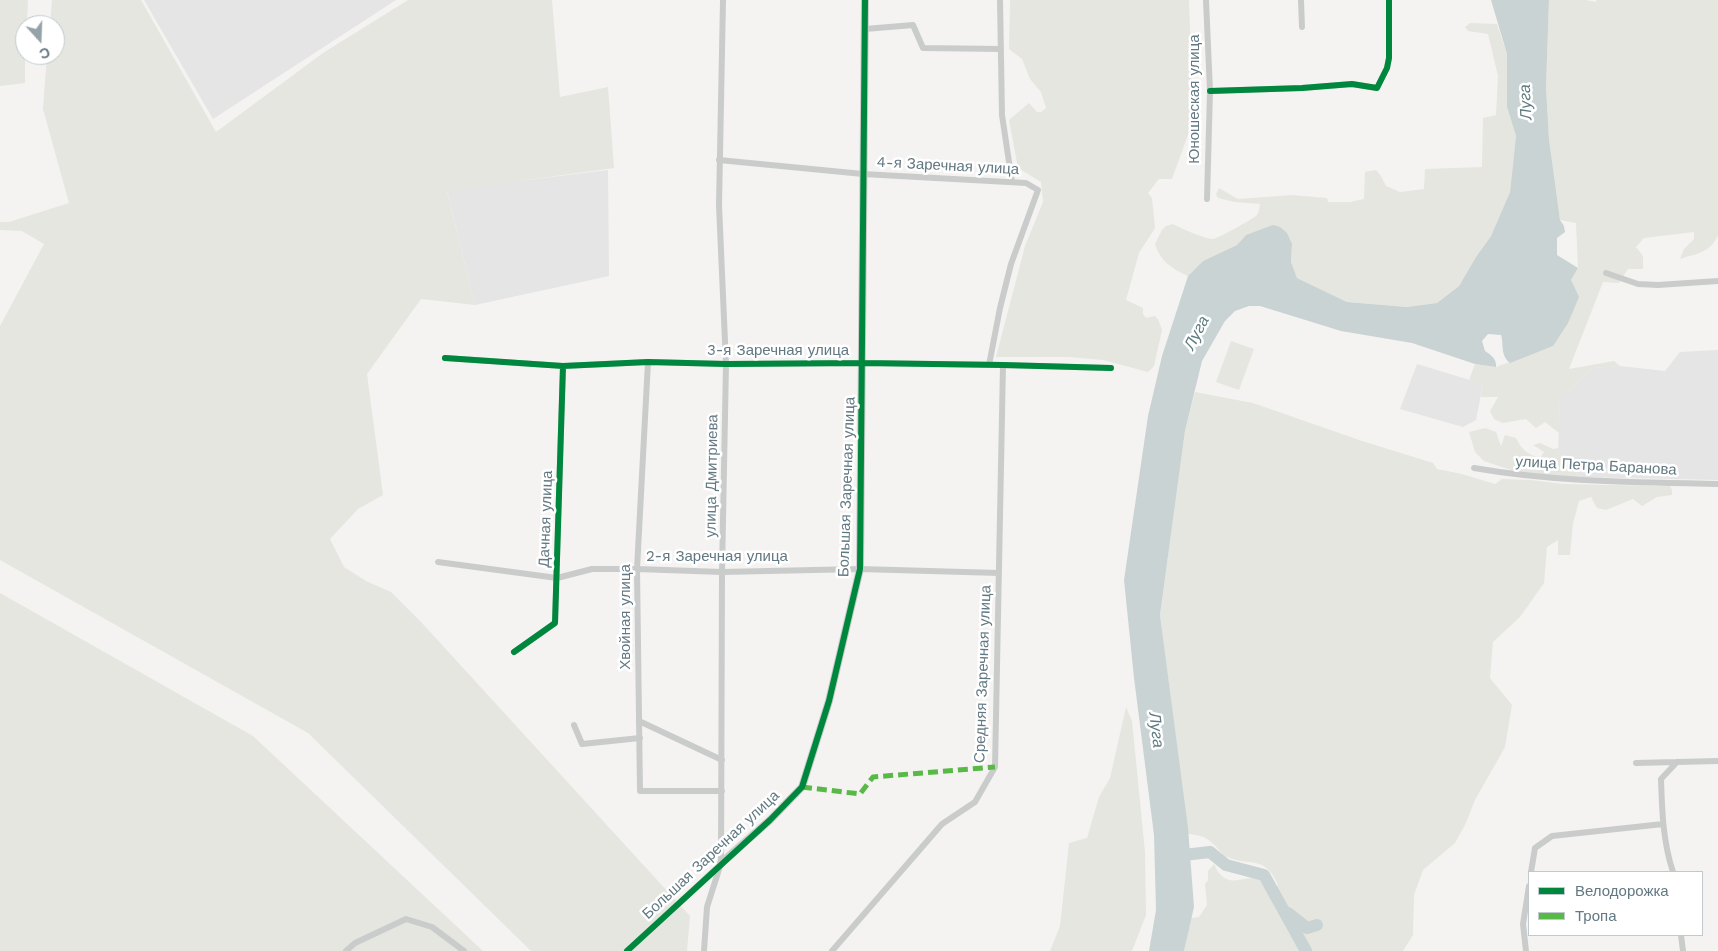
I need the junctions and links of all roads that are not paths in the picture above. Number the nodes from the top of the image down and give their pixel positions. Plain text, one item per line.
1 (723, 0) edge
2 (866, 0) edge
3 (1000, 0) edge
4 (1206, 0) edge
5 (1301, 0) edge
6 (1389, 0) edge
7 (1302, 27) dead end
8 (865, 29) junction
9 (1001, 49) junction
10 (1210, 91) junction
11 (719, 160) junction
12 (863, 174) junction
13 (1012, 182) junction
14 (1208, 199) dead end
15 (1606, 273) dead end
16 (1718, 281) edge
17 (445, 358) dead end
18 (648, 362) junction
19 (863, 363) junction
20 (726, 364) junction
21 (989, 365) junction
22 (1003, 365) junction
23 (563, 366) junction
24 (1111, 368) dead end
25 (1474, 468) dead end
26 (1718, 484) edge
27 (438, 562) dead end
28 (637, 568) junction
29 (860, 569) junction
30 (722, 572) junction
31 (999, 573) junction
32 (557, 578) junction
33 (514, 652) dead end
34 (639, 721) junction
35 (574, 725) dead end
36 (640, 738) junction
37 (722, 760) junction
38 (1718, 761) edge
39 (1636, 762) dead end
40 (1676, 762) junction
41 (722, 791) junction
42 (1663, 824) junction
43 (722, 863) junction
44 (1531, 871) edge
45 (1673, 871) edge
46 (1528, 892) edge
47 (1681, 936) edge
48 (346, 951) edge
49 (464, 951) edge
50 (627, 951) edge
51 (704, 951) edge
52 (832, 951) edge
53 (1526, 951) edge
54 (1683, 951) edge

1 - 11 street, улица Дмитриева
2 - 8 street, Большая Заречная улица
3 - 9 street
4 - 10 street, Юношеская улица
5 - 7 street
6 - 10 street
8 - 9 street
8 - 12 street, Большая Заречная улица
9 - 13 street
10 - 14 street, Юношеская улица
11 - 12 street, 4-я Заречная улица
11 - 20 street, улица Дмитриева
12 - 13 street, 4-я Заречная улица
12 - 19 street, Большая Заречная улица
13 - 21 street, 4-я Заречная улица
15 - 16 street
17 - 23 street, 3-я Заречная улица
18 - 20 street, 3-я Заречная улица
18 - 23 street, 3-я Заречная улица
18 - 28 street, Хвойная улица
19 - 20 street, 3-я Заречная улица
19 - 21 street, 3-я Заречная улица
19 - 29 street, Большая Заречная улица
20 - 30 street, улица Дмитриева
21 - 22 street, 3-я Заречная улица
22 - 24 street, 3-я Заречная улица
22 - 31 street, Средняя Заречная улица
23 - 32 street, Дачная улица
25 - 26 street, улица Петра Баранова
27 - 32 street, 2-я Заречная улица
28 - 30 street, 2-я Заречная улица
28 - 32 street, 2-я Заречная улица
28 - 34 street, Хвойная улица
29 - 30 street, 2-я Заречная улица
29 - 31 street, 2-я Заречная улица
29 - 43 street, Большая Заречная улица
30 - 37 street, улица Дмитриева
31 - 52 street, Средняя Заречная улица
32 - 33 street, Дачная улица
34 - 36 street, Хвойная улица
34 - 37 street
35 - 36 street
36 - 41 street, Хвойная улица
37 - 41 street, улица Дмитриева
38 - 40 street
39 - 40 street
40 - 42 street
41 - 43 street, улица Дмитриева
42 - 44 street
42 - 45 street
43 - 50 street, Большая Заречная улица
43 - 51 street, улица Дмитриева
46 - 53 street
47 - 54 street
48 - 49 street

